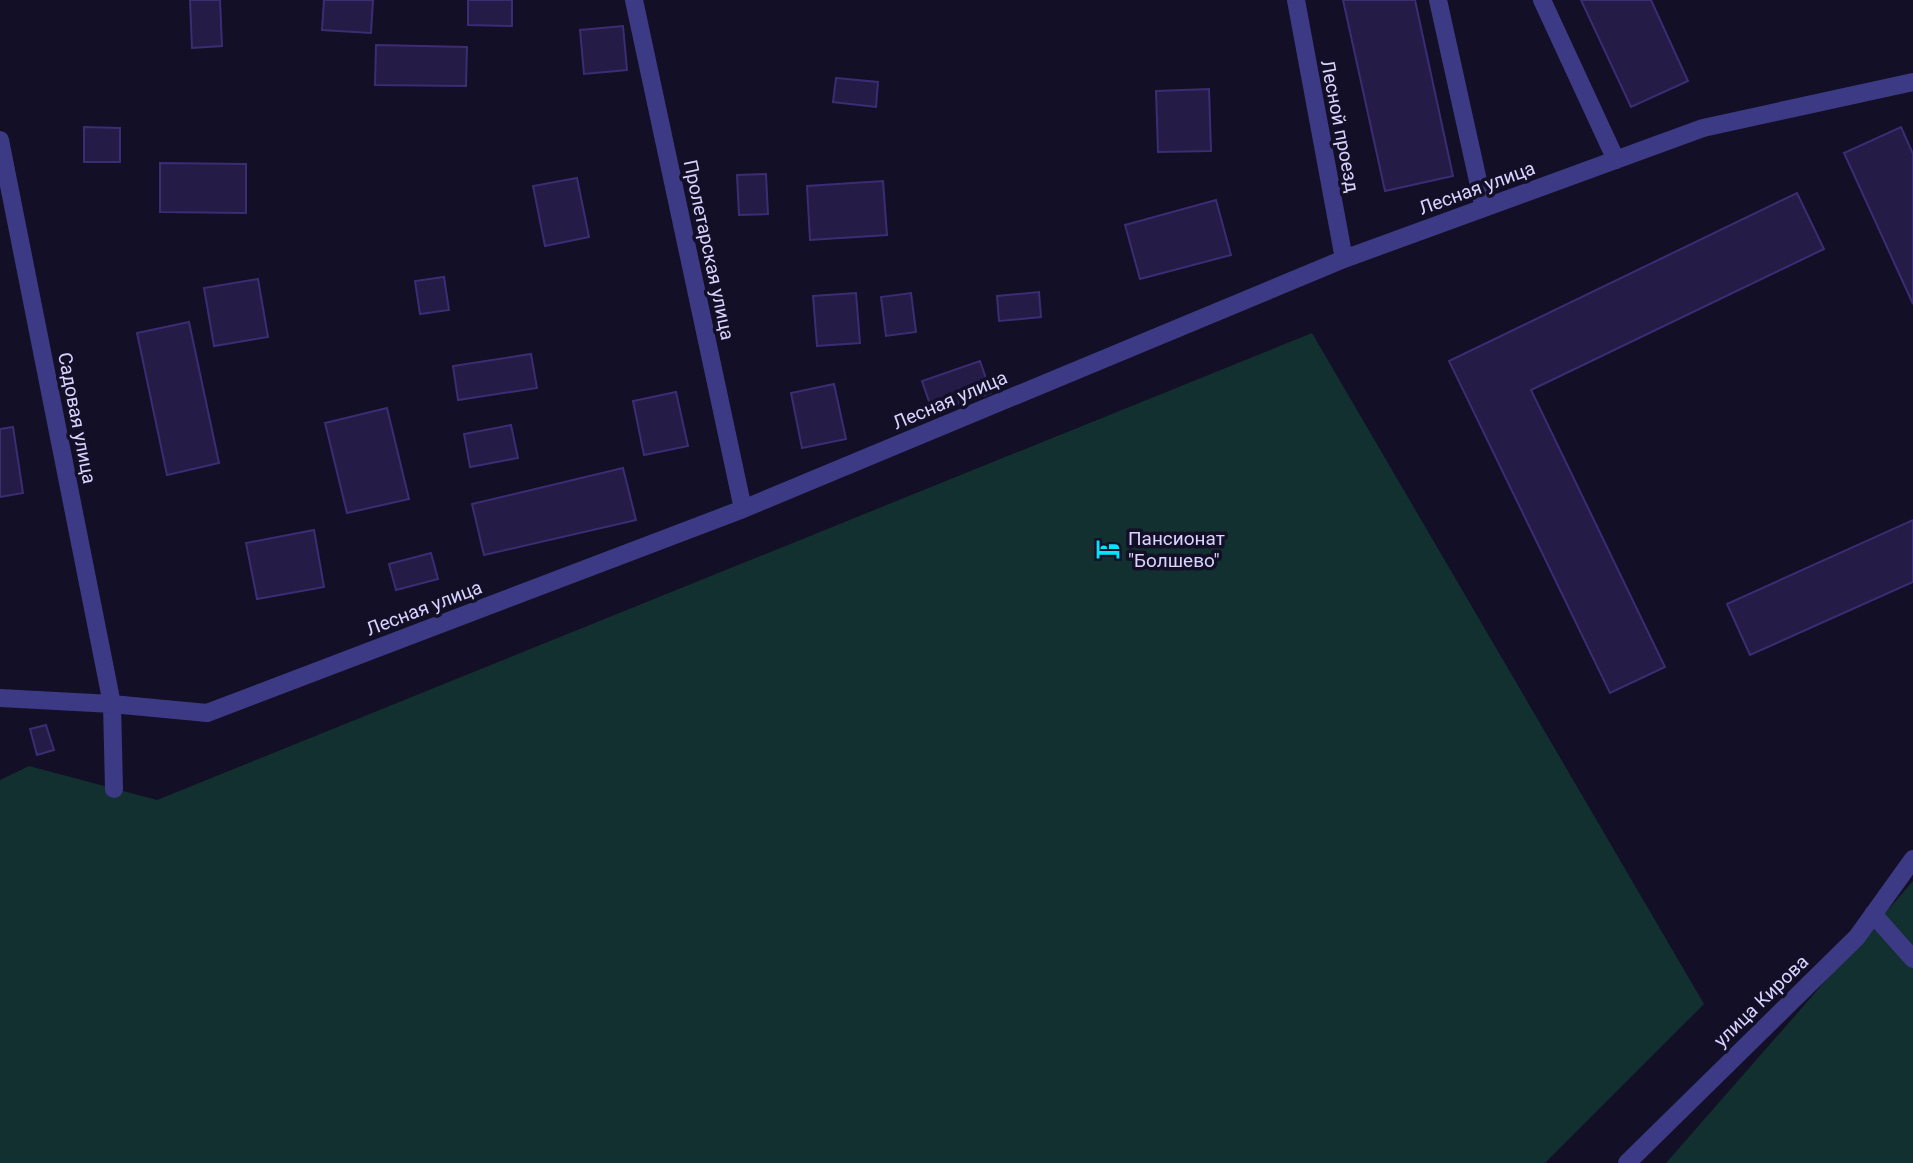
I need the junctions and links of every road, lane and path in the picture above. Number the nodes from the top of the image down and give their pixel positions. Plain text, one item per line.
1 (634, 0) edge
2 (1296, 0) edge
3 (1438, 0) edge
4 (1542, 0) edge
5 (1913, 82) edge
6 (0, 140) edge
7 (1616, 160) junction
8 (1484, 208) junction
9 (1344, 259) junction
10 (743, 509) junction
11 (0, 698) edge
12 (113, 704) junction
13 (114, 789) dead end
14 (1913, 859) edge
15 (1873, 914) junction
16 (1913, 959) edge
17 (1627, 1163) edge

1 - 10 street, Пролетарская улица
2 - 9 street, Лесной проезд
3 - 8 street
4 - 7 street
5 - 7 street, Лесная улица
6 - 12 street, Садовая улица
7 - 8 street, Лесная улица
8 - 9 street, Лесная улица
9 - 10 street, Лесная улица
10 - 12 street, Лесная улица
11 - 12 street, Лесная улица
12 - 13 street, Садовая улица
14 - 15 street, улица Кирова
15 - 16 street
15 - 17 street, улица Кирова

